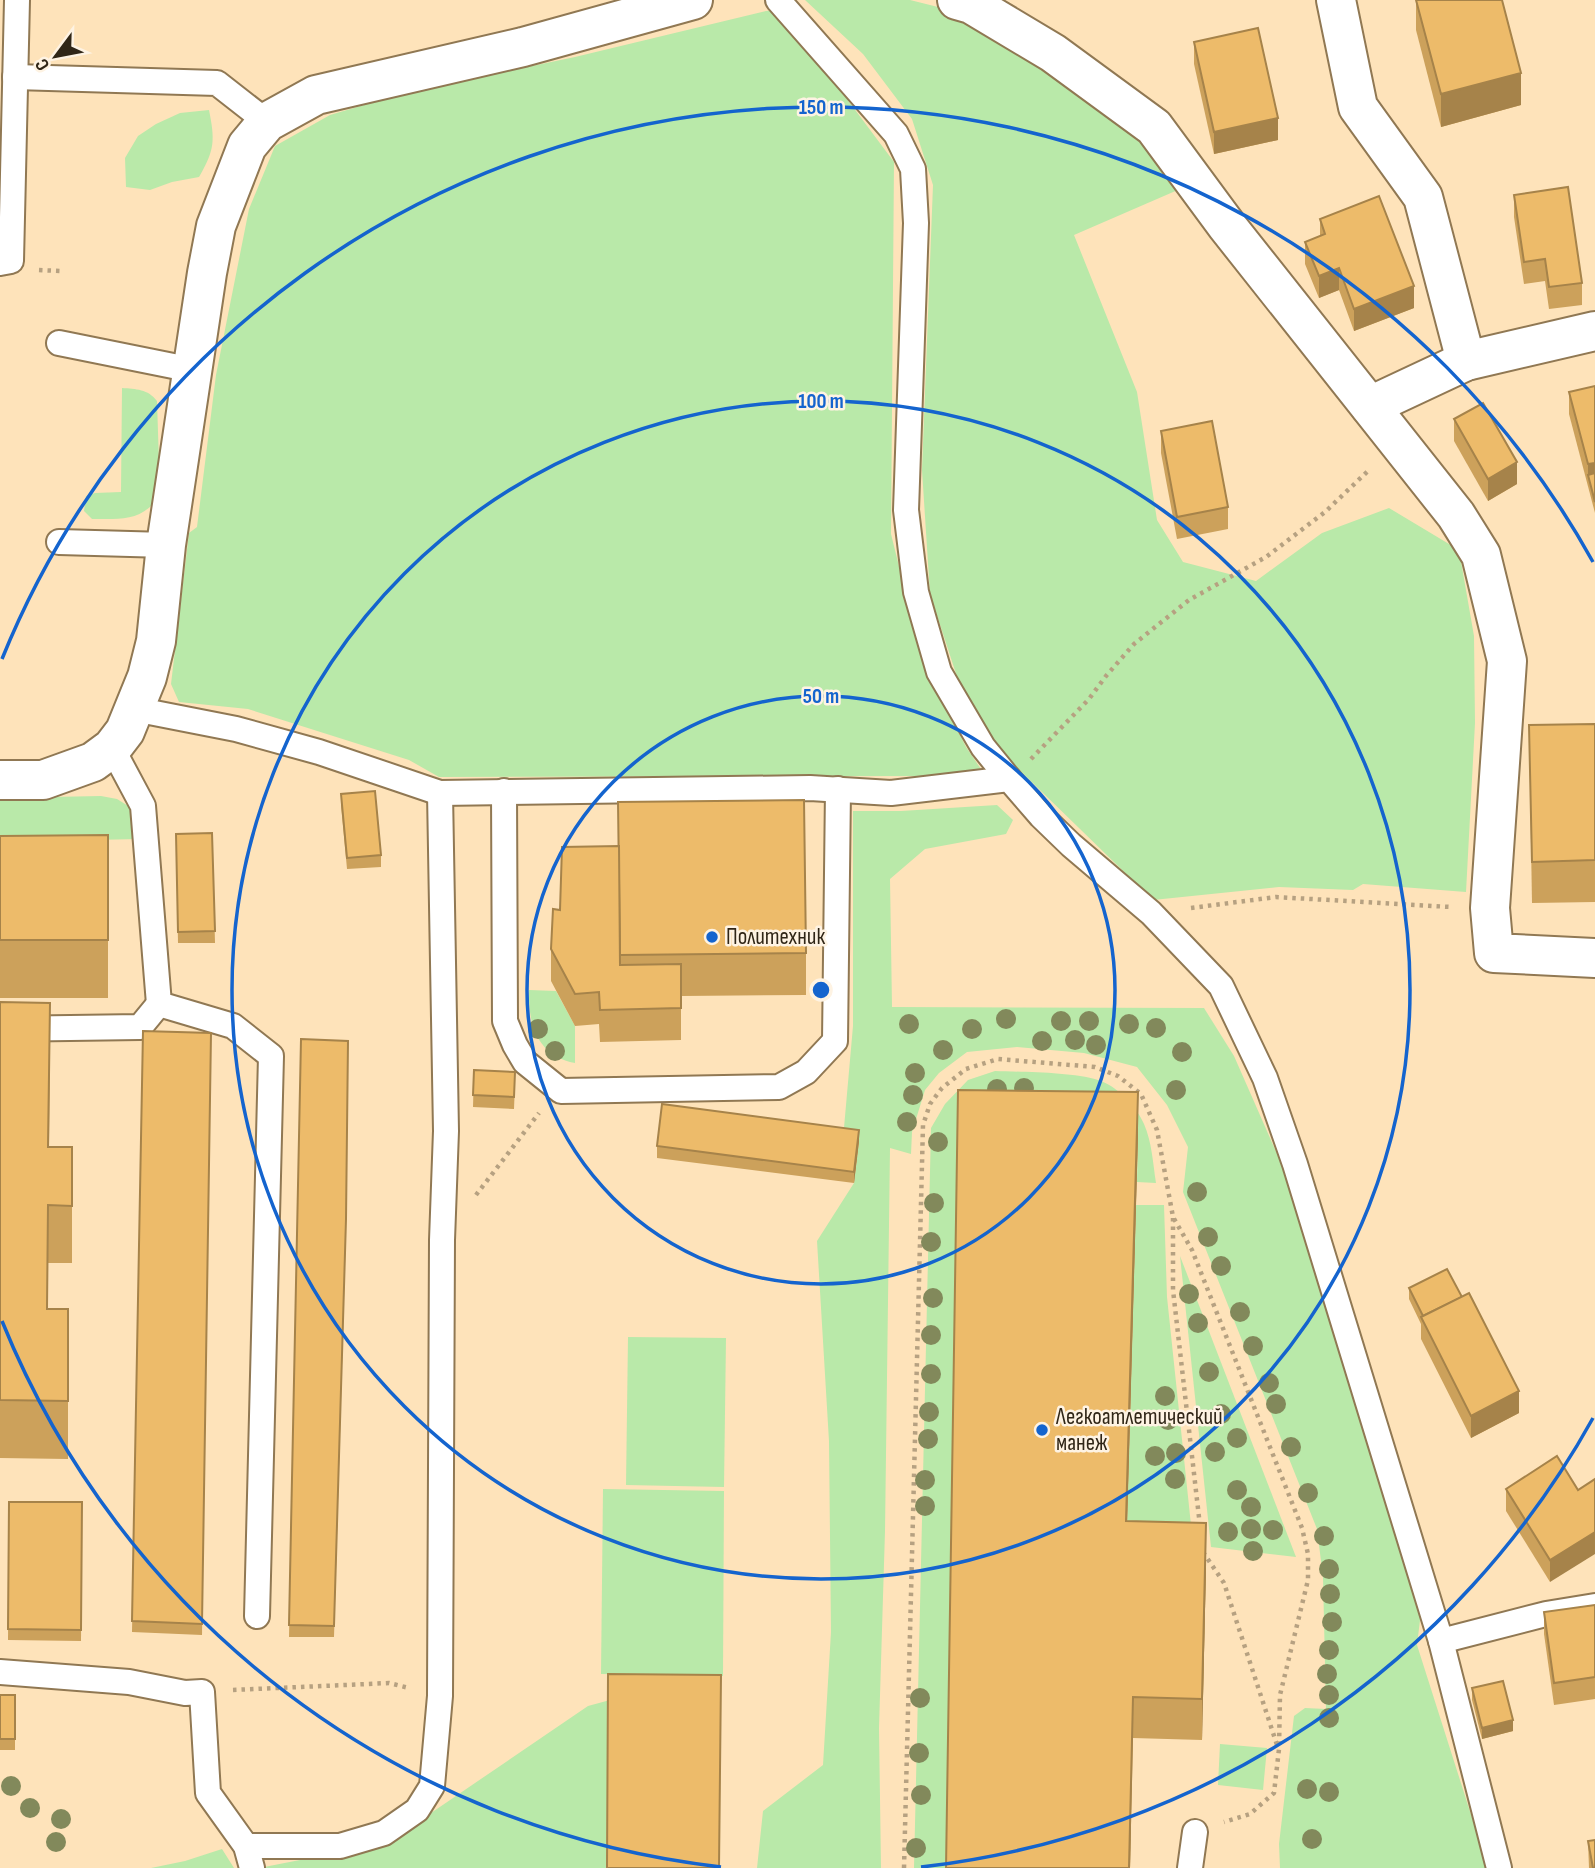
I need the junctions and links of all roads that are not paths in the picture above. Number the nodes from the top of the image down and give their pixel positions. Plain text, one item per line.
1 (17, 0) edge
2 (693, 0) edge
3 (778, 0) edge
4 (957, 0) edge
5 (1336, 0) edge
6 (15, 77) junction
7 (267, 122) junction
8 (0, 263) edge
9 (1595, 331) edge
10 (59, 344) dead end
11 (1466, 361) junction
12 (193, 370) junction
13 (1370, 406) junction
14 (59, 542) dead end
15 (166, 545) junction
16 (134, 709) junction
17 (112, 748) junction
18 (1009, 779) junction
19 (0, 780) edge
20 (838, 789) junction
21 (504, 792) junction
22 (440, 793) junction
23 (1595, 958) edge
24 (159, 1003) junction
25 (0, 1029) edge
26 (1595, 1606) edge
27 (257, 1616) dead end
28 (1441, 1641) junction
29 (0, 1672) edge
30 (1195, 1832) road end
31 (249, 1857) edge
32 (1190, 1868) edge
33 (1499, 1868) edge

1 - 6 lane
2 - 7 street
3 - 18 lane
4 - 13 street
5 - 11 street
6 - 7 lane
6 - 8 lane
7 - 12 street
9 - 11 street
10 - 12 lane
11 - 13 street
12 - 15 street
13 - 23 street
14 - 15 lane
15 - 16 street
16 - 17 street
16 - 22 lane
17 - 19 street
17 - 24 lane
18 - 20 lane
18 - 28 lane
20 - 21 lane
20 - 21 lane
21 - 22 lane
22 - 31 lane
24 - 25 lane
24 - 27 lane
26 - 28 lane
28 - 33 lane
29 - 31 lane
30 - 32 lane

